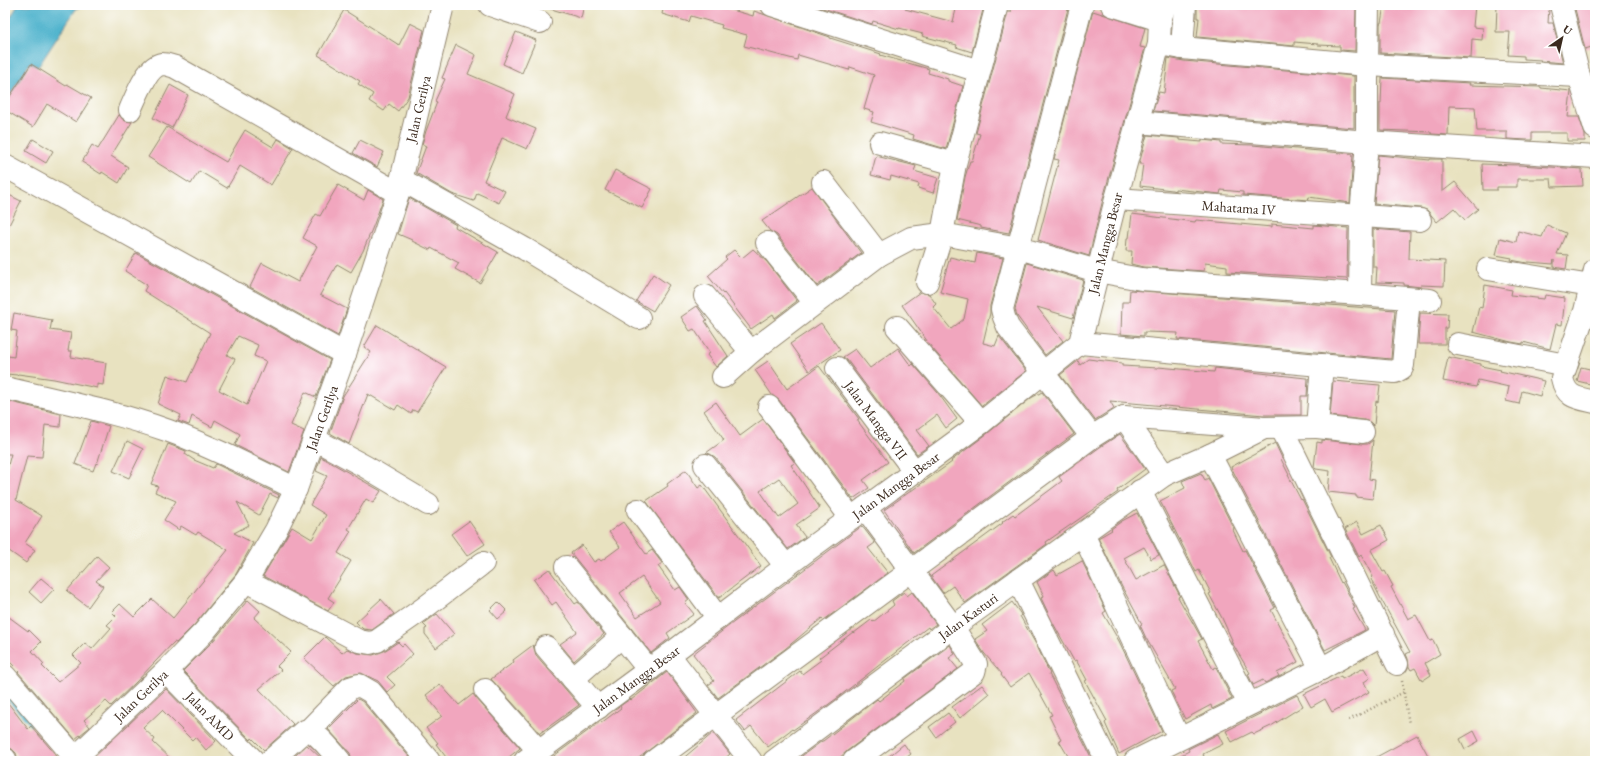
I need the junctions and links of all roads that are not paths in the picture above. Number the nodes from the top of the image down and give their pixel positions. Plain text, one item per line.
1 (443, 5) edge
2 (490, 5) edge
3 (772, 5) edge
4 (997, 5) edge
5 (1082, 5) edge
6 (1112, 5) edge
7 (1185, 5) edge
8 (1368, 5) edge
9 (1561, 5) edge
10 (1163, 12) edge
11 (540, 22) dead end
12 (1159, 44) junction
13 (1182, 48) junction
14 (1366, 65) junction
15 (979, 71) junction
16 (1579, 76) junction
17 (130, 110) dead end
18 (1137, 122) junction
19 (1595, 128) edge
20 (1368, 142) junction
21 (880, 143) dead end
22 (1595, 157) edge
23 (955, 164) junction
24 (5, 166) edge
25 (823, 182) dead end
26 (400, 187) junction
27 (1116, 199) junction
28 (1361, 216) junction
29 (1420, 220) dead end
30 (942, 234) junction
31 (767, 243) dead end
32 (1019, 248) junction
33 (879, 255) junction
34 (1488, 269) dead end
35 (1098, 271) junction
36 (1593, 278) edge
37 (927, 282) dead end
38 (1360, 294) junction
39 (705, 296) dead end
40 (815, 303) junction
41 (1590, 312) edge
42 (639, 318) dead end
43 (897, 327) dead end
44 (1080, 344) junction
45 (1458, 344) dead end
46 (751, 352) junction
47 (345, 354) junction
48 (1322, 365) junction
49 (1566, 365) junction
50 (837, 368) dead end
51 (1042, 373) junction
52 (723, 377) dead end
53 (5, 388) edge
54 (1595, 402) edge
55 (769, 407) dead end
56 (1124, 417) junction
57 (980, 423) junction
58 (1317, 427) junction
59 (1273, 428) junction
60 (1363, 432) dead end
61 (1092, 436) junction
62 (314, 439) junction
63 (1210, 455) junction
64 (705, 465) dead end
65 (915, 472) junction
66 (1164, 475) junction
67 (296, 489) junction
68 (1140, 491) junction
69 (428, 504) dead end
70 (638, 510) dead end
71 (858, 513) junction
72 (1083, 534) junction
73 (483, 563) dead end
74 (786, 566) junction
75 (566, 567) dead end
76 (911, 572) junction
77 (1018, 580) junction
78 (246, 581) junction
79 (718, 618) junction
80 (953, 627) junction
81 (1383, 634) junction
82 (622, 636) junction
83 (546, 647) dead end
84 (669, 655) junction
85 (1398, 664) road end
86 (1321, 669) junction
87 (649, 670) junction
88 (166, 671) junction
89 (5, 676) edge
90 (573, 679) junction
91 (485, 690) dead end
92 (1249, 704) junction
93 (598, 708) junction
94 (716, 716) junction
95 (308, 731) junction
96 (1179, 738) junction
97 (532, 756) edge
98 (75, 760) edge
99 (254, 761) edge
100 (270, 761) edge
101 (340, 761) edge
102 (429, 761) edge
103 (654, 761) edge
104 (752, 761) edge
105 (774, 761) edge
106 (854, 761) edge
107 (1107, 761) edge
108 (1135, 761) edge

1 - 26 street, Jalan Gerilya
2 - 11 street
3 - 15 street
4 - 15 street
5 - 32 street
6 - 10 street
7 - 13 street
8 - 14 street
9 - 16 street
10 - 12 street, Jalan Mangga Besar
12 - 13 street
12 - 18 street, Jalan Mangga Besar
13 - 14 street
14 - 16 street
14 - 20 street
15 - 23 street
16 - 19 street
17 - 26 street
18 - 20 street
18 - 27 street, Jalan Mangga Besar
20 - 22 street
20 - 28 street
21 - 23 street
23 - 30 street
24 - 47 street
25 - 33 street
26 - 42 street
26 - 47 street, Jalan Gerilya
27 - 28 street, Mahatama IV
27 - 35 street, Jalan Mangga Besar
28 - 29 street, Mahatama IV
28 - 38 street
30 - 32 street
30 - 33 street
30 - 37 street
31 - 40 street
32 - 35 street
32 - 51 street
33 - 40 street
34 - 36 street
35 - 38 street
35 - 44 street, Jalan Mangga Besar
36 - 41 street
38 - 48 street
39 - 46 street
40 - 46 street
41 - 49 street
43 - 57 street
44 - 48 street
44 - 51 street, Jalan Mangga Besar
45 - 49 street
46 - 52 street
47 - 62 street, Jalan Gerilya
48 - 58 street
49 - 54 street
50 - 65 street, Jalan Mangga VII
51 - 57 street, Jalan Mangga Besar
51 - 61 street
53 - 67 street
55 - 71 street
56 - 59 street
56 - 61 street
56 - 66 street
57 - 65 street, Jalan Mangga Besar
58 - 59 street
58 - 60 street
59 - 63 street, Jalan Kasturi
59 - 81 street
61 - 76 street
62 - 67 street, Jalan Gerilya
62 - 69 street
63 - 66 street, Jalan Kasturi
63 - 86 street
64 - 74 street
65 - 71 street, Jalan Mangga Besar
66 - 68 street, Jalan Kasturi
67 - 78 street, Jalan Gerilya
68 - 72 street, Jalan Kasturi
68 - 92 street
70 - 79 street
71 - 74 street, Jalan Mangga Besar
71 - 76 street
72 - 77 street, Jalan Kasturi
72 - 96 street
73 - 78 street
74 - 79 street, Jalan Mangga Besar
75 - 82 street
76 - 80 street
76 - 94 street
77 - 80 street, Jalan Kasturi
77 - 107 street
78 - 88 street, Jalan Gerilya
79 - 84 street, Jalan Mangga Besar
80 - 105 street, Jalan Kasturi
80 - 106 street
81 - 85 street
81 - 86 street
82 - 87 street
82 - 90 street
83 - 90 street
84 - 87 street, Jalan Mangga Besar
84 - 94 street
86 - 92 street
87 - 93 street, Jalan Mangga Besar
88 - 98 street, Jalan Gerilya
88 - 99 street, Jalan AMD
89 - 98 street
90 - 93 street
91 - 97 street
92 - 96 street
93 - 97 street, Jalan Mangga Besar
94 - 103 street
94 - 104 street
95 - 100 street
95 - 101 street
95 - 102 street
96 - 108 street

